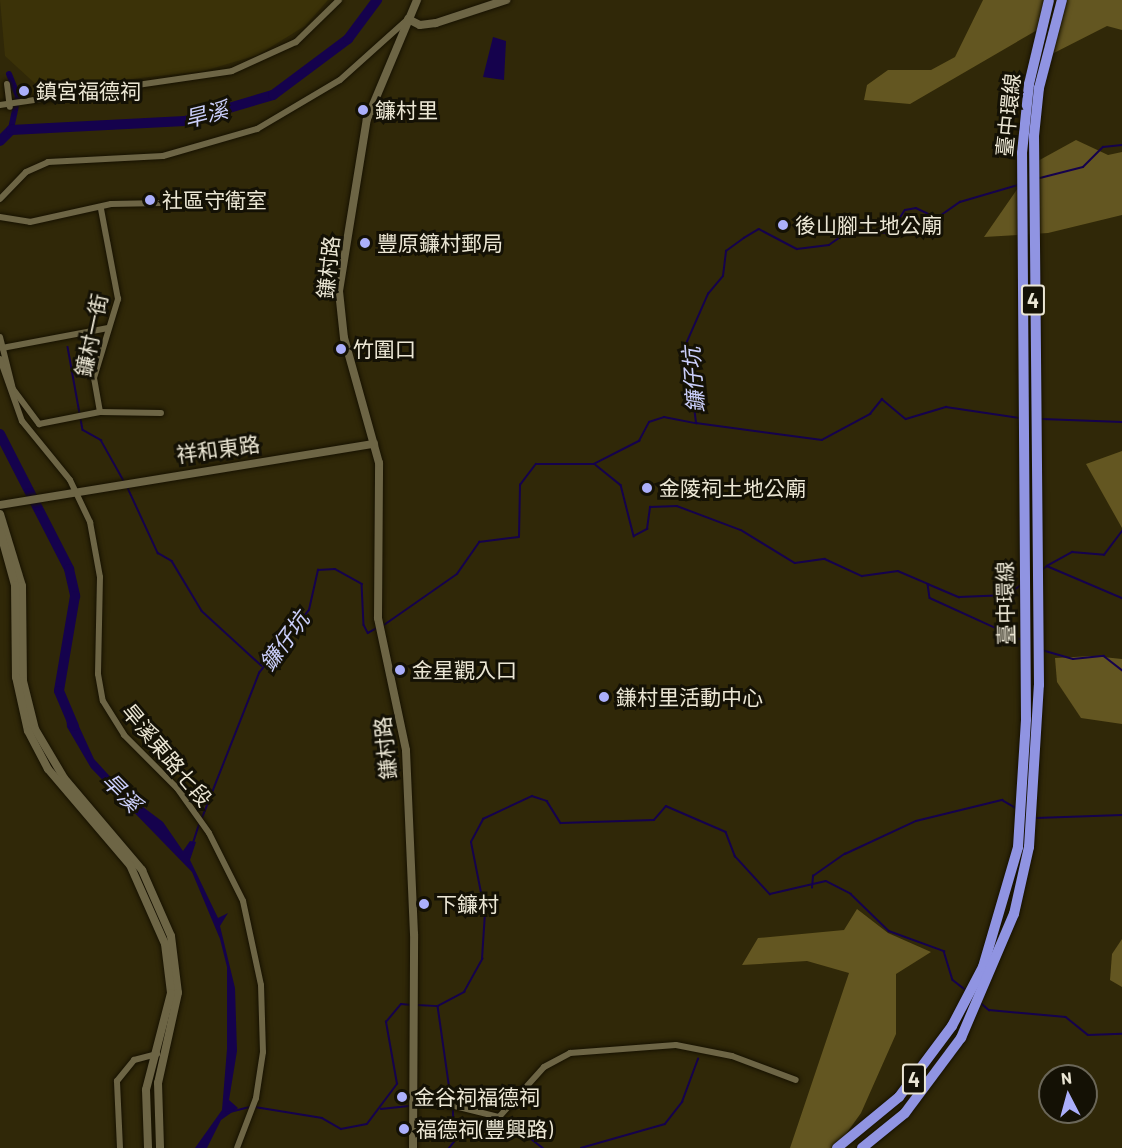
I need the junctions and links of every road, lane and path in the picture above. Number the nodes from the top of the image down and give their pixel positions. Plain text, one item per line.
1 (339, 0) edge
2 (417, 0) edge
3 (506, 0) edge
4 (1049, 0) edge
5 (1062, 0) edge
6 (408, 19) junction
7 (7, 84) dead end
8 (0, 105) edge
9 (14, 106) junction
10 (0, 199) edge
11 (161, 203) dead end
12 (101, 209) junction
13 (0, 217) edge
14 (108, 328) junction
15 (0, 337) edge
16 (2, 348) junction
17 (0, 359) edge
18 (100, 412) junction
19 (161, 412) dead end
20 (374, 444) junction
21 (73, 491) junction
22 (2, 505) edge
23 (0, 513) edge
24 (0, 531) edge
25 (1029, 815) junction
26 (976, 993) junction
27 (160, 1056) junction
28 (796, 1080) dead end
29 (414, 1096) junction
30 (120, 1148) edge
31 (148, 1148) edge
32 (160, 1148) edge
33 (237, 1148) edge
34 (413, 1148) edge
35 (837, 1148) edge
36 (862, 1148) edge

1 - 9 street
2 - 6 street, 鎌村路
3 - 6 street
4 - 25 highway, 臺中環線 / 4
5 - 25 highway, 臺中環線 / 4
6 - 10 street
6 - 20 street, 鎌村路
7 - 9 street
8 - 9 street
11 - 12 street
12 - 13 street
12 - 14 street, 鐮村一街
14 - 16 street
14 - 18 street, 鐮村一街
15 - 16 street
16 - 18 street
17 - 21 street, 旱溪東路七段
18 - 19 street
20 - 21 street, 祥和東路
20 - 29 street, 鎌村路
21 - 22 street, 祥和東路
21 - 33 street, 旱溪東路七段
23 - 27 street
24 - 27 street
25 - 26 highway, 臺中環線 / 4
26 - 35 highway, 臺中環線 / 4
26 - 36 highway, 臺中環線 / 4
27 - 30 street
27 - 31 street
27 - 32 street
28 - 29 street
29 - 34 street, 鎌村路

